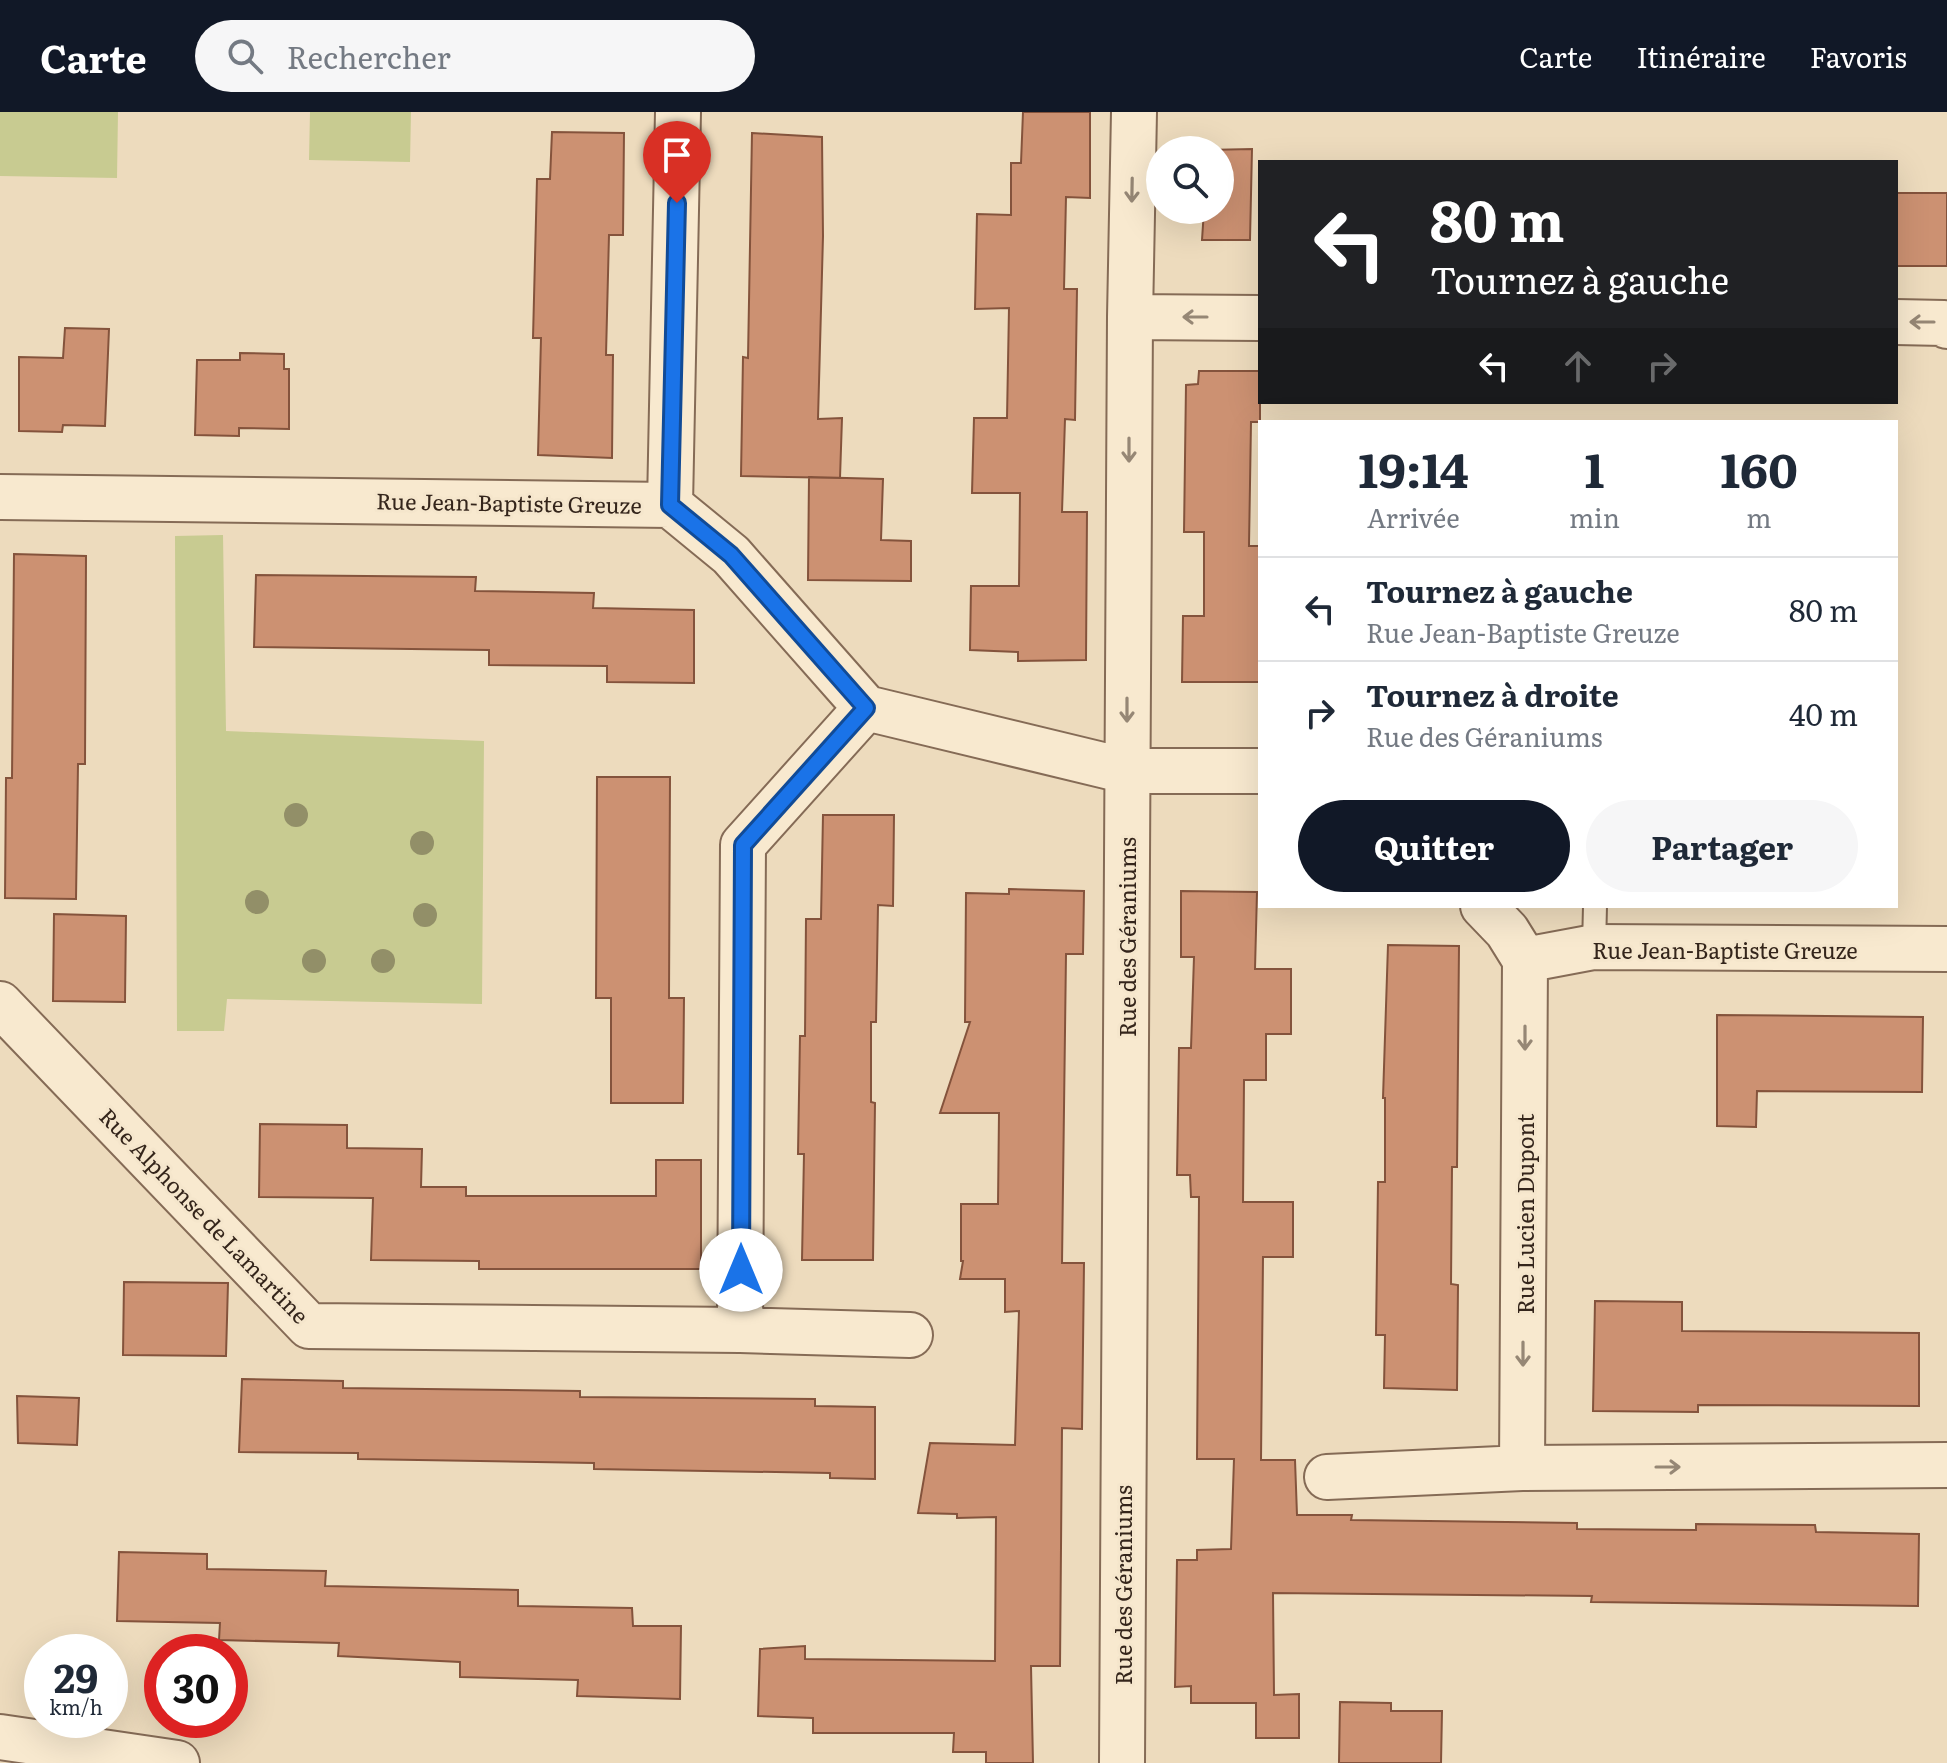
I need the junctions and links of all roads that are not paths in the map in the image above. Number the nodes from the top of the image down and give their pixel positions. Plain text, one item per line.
1 (678, 112) edge
2 (1134, 112) edge
3 (1130, 317) junction
4 (1258, 318) edge
5 (1898, 322) edge
6 (1947, 326) edge
7 (0, 497) edge
8 (670, 505) junction
9 (866, 708) junction
10 (1127, 771) junction
11 (1258, 771) edge
12 (1485, 908) edge
13 (1595, 926) edge
14 (1947, 949) edge
15 (1525, 960) junction
16 (0, 1004) edge
17 (740, 1330) junction
18 (910, 1335) dead end
19 (1947, 1465) edge
20 (1522, 1468) junction
21 (1327, 1477) dead end
22 (0, 1737) edge
23 (177, 1763) edge
24 (1122, 1763) edge

1 - 8 street
2 -> 3 street, Rue des Géraniums
4 -> 3 street
3 -> 10 street, Rue des Géraniums
6 -> 5 street
7 - 8 street, Rue Jean-Baptiste Greuze
8 - 9 street, Rue Jean-Baptiste Greuze
9 - 10 street
9 - 17 street
10 - 11 street
10 - 24 street, Rue des Géraniums
12 - 15 street
13 - 14 street, Rue Jean-Baptiste Greuze
13 - 15 street, Rue Jean-Baptiste Greuze
15 -> 20 street, Rue Lucien Dupont
16 - 17 street, Rue Alphonse de Lamartine
17 - 18 street, Rue Alphonse de Lamartine
20 -> 19 street
20 - 21 street
22 - 23 street

